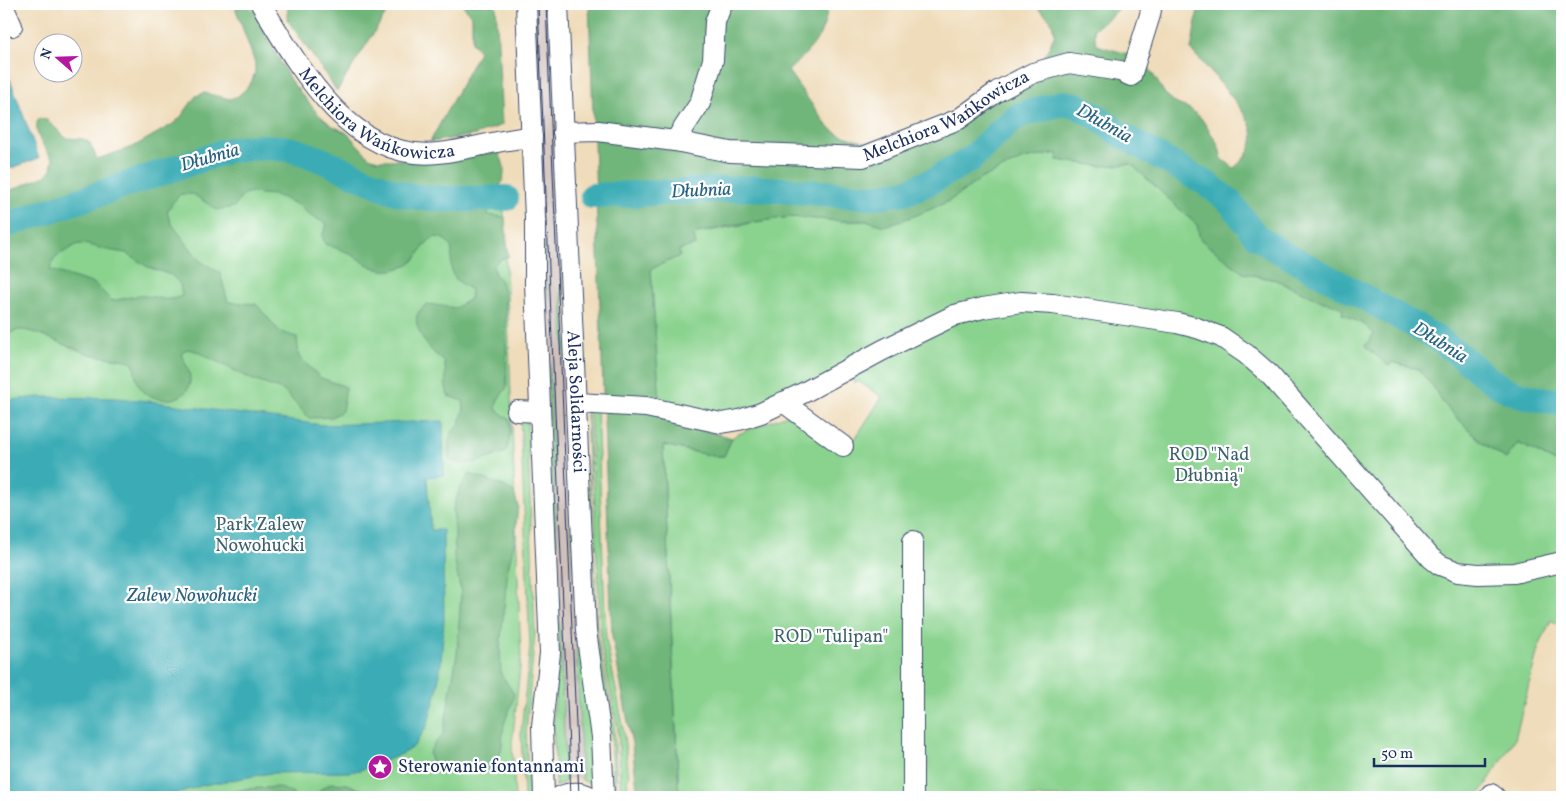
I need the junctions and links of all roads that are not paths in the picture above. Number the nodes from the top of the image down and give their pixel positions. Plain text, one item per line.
1 (261, 4) edge
2 (526, 4) edge
3 (558, 4) edge
4 (722, 4) edge
5 (1152, 4) edge
6 (4, 8) edge
7 (12, 26) dead end
8 (563, 132) junction
9 (532, 137) junction
10 (675, 141) junction
11 (783, 402) junction
12 (577, 403) junction
13 (517, 411) dead end
14 (540, 412) junction
15 (843, 446) dead end
16 (913, 541) dead end
17 (1562, 562) edge
18 (544, 797) edge
19 (559, 797) edge
20 (592, 797) edge
21 (604, 797) edge
22 (912, 797) edge
23 (1489, 797) edge
24 (1495, 797) edge

1 - 9 street, Melchiora Wańkowicza
2 - 9 street, Aleja Solidarności
3 - 8 street, Aleja Solidarności
4 - 10 street
5 - 10 street, Melchiora Wańkowicza
6 - 7 street
8 - 10 street, Melchiora Wańkowicza
8 - 12 street, Aleja Solidarności
9 - 14 street, Aleja Solidarności
11 - 12 street
11 - 15 street
11 - 17 street
12 - 21 street, Aleja Solidarności
13 - 14 street
14 - 18 street, Aleja Solidarności
16 - 22 street
19 - 20 street
23 - 24 street

